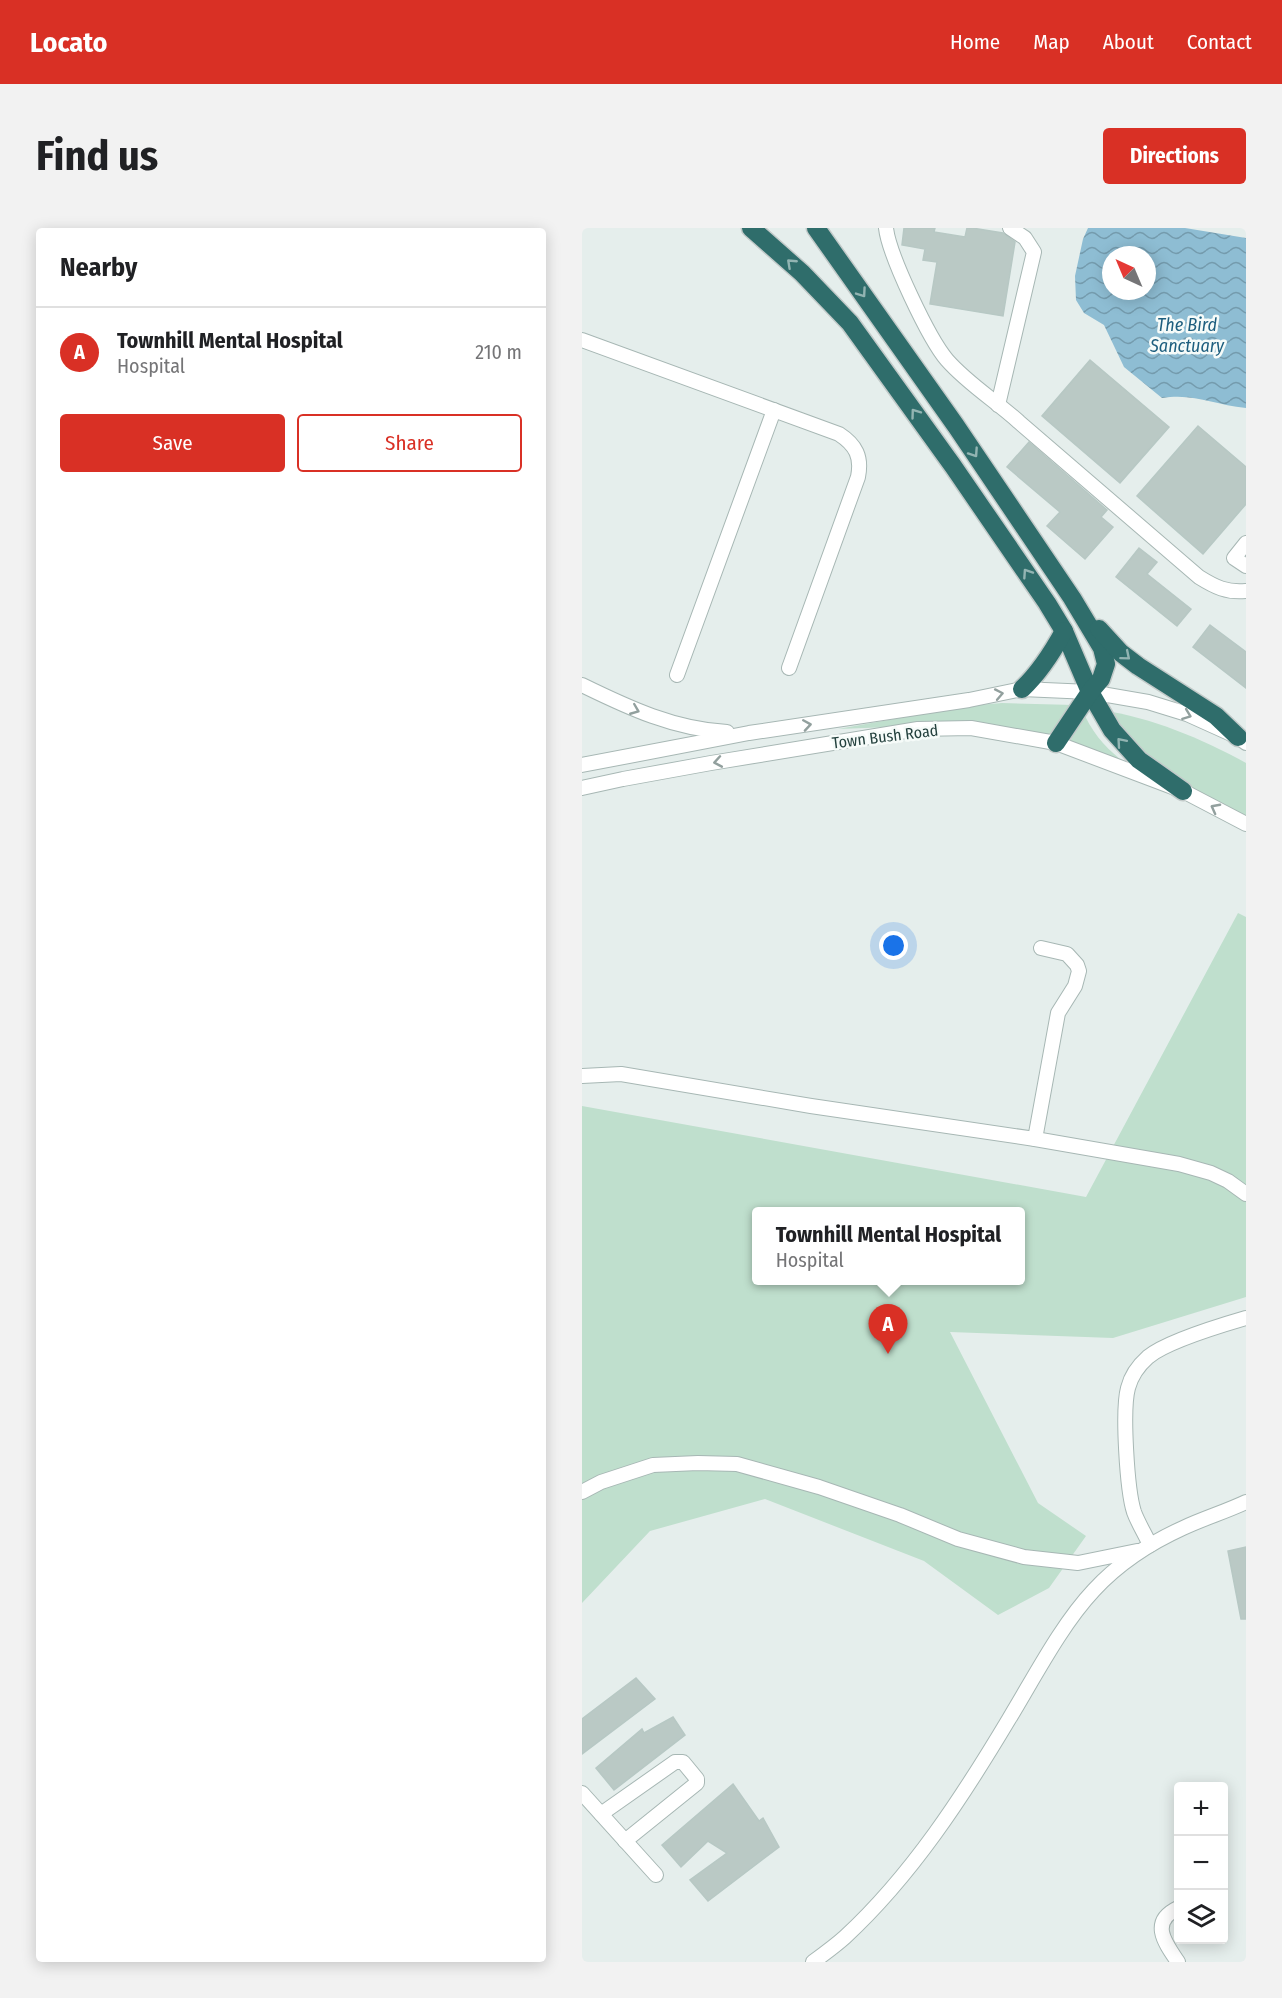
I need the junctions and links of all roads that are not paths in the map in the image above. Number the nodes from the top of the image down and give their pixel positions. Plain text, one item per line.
1 (751, 228) edge
2 (816, 228) edge
3 (886, 228) edge
4 (1010, 228) edge
5 (582, 340) edge
6 (998, 405) junction
7 (774, 410) junction
8 (1246, 543) edge
9 (1246, 566) edge
10 (1246, 591) edge
11 (1072, 598) junction
12 (1065, 631) junction
13 (789, 668) dead end
14 (677, 675) dead end
15 (582, 685) edge
16 (1022, 689) junction
17 (1090, 692) junction
18 (749, 733) junction
19 (1242, 740) edge
20 (1056, 743) junction
21 (582, 765) edge
22 (582, 776) edge
23 (623, 778) junction
24 (582, 788) edge
25 (1183, 791) junction
26 (1246, 824) edge
27 (1041, 948) dead end
28 (582, 1076) edge
29 (1035, 1139) junction
30 (1246, 1194) edge
31 (1246, 1318) edge
32 (582, 1492) edge
33 (1246, 1502) edge
34 (1145, 1548) junction
35 (582, 1793) edge
36 (601, 1815) junction
37 (625, 1841) junction
38 (656, 1875) dead end
39 (1174, 1911) edge
40 (813, 1962) edge
41 (1178, 1962) edge

12 -> 1 highway
2 -> 11 highway
3 - 6 street
4 - 6 street
5 - 7 street
6 - 10 street
7 - 13 street
7 - 14 street
8 - 9 street
11 - 17 highway
11 -> 19 highway
12 - 16 highway
12 - 17 highway
15 -> 18 street
16 - 17 street, Town Bush Road
18 -> 16 street, Town Bush Road
17 -> 19 street, Town Bush Road
17 - 20 highway
25 -> 17 highway
18 - 21 street, Town Bush Road
20 -> 23 street, Town Bush Road
20 - 25 street, Town Bush Road
22 - 23 street
23 - 24 street, Town Bush Road
26 -> 25 street, Town Bush Road
27 - 29 street
28 - 29 street
29 - 30 street
31 - 34 street
32 - 34 street
33 - 34 street
34 - 40 street
35 - 36 street
36 - 37 street
36 - 37 street
37 - 38 street
39 - 41 street

